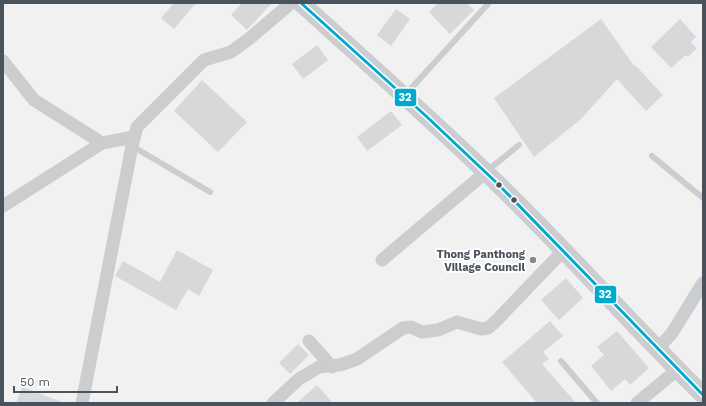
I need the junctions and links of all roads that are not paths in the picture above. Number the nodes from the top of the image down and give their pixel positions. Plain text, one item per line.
1 (291, 3) edge
2 (301, 3) edge
3 (488, 4) dead end
4 (3, 61) edge
5 (404, 96) junction
6 (133, 141) junction
7 (102, 142) junction
8 (519, 145) dead end
9 (652, 156) dead end
10 (486, 172) junction
11 (210, 192) dead end
12 (703, 198) edge
13 (3, 206) edge
14 (564, 250) junction
15 (382, 260) dead end
16 (703, 283) edge
17 (309, 341) dead end
18 (657, 350) junction
19 (561, 361) dead end
20 (332, 367) junction
21 (677, 370) junction
22 (703, 396) edge
23 (82, 403) edge
24 (273, 403) edge
25 (597, 403) edge
26 (637, 403) edge

1 - 6 street
2 - 5 street
3 - 5 lane
4 - 7 street
5 - 10 street
6 - 7 street
6 - 11 lane
6 - 23 street
7 - 13 street
8 - 10 lane
9 - 12 lane
10 - 14 street
10 - 15 street
14 - 18 street
14 - 20 street
16 - 18 street
17 - 20 street
18 - 21 street
19 - 25 lane
20 - 24 street
21 - 22 street
21 - 26 street

